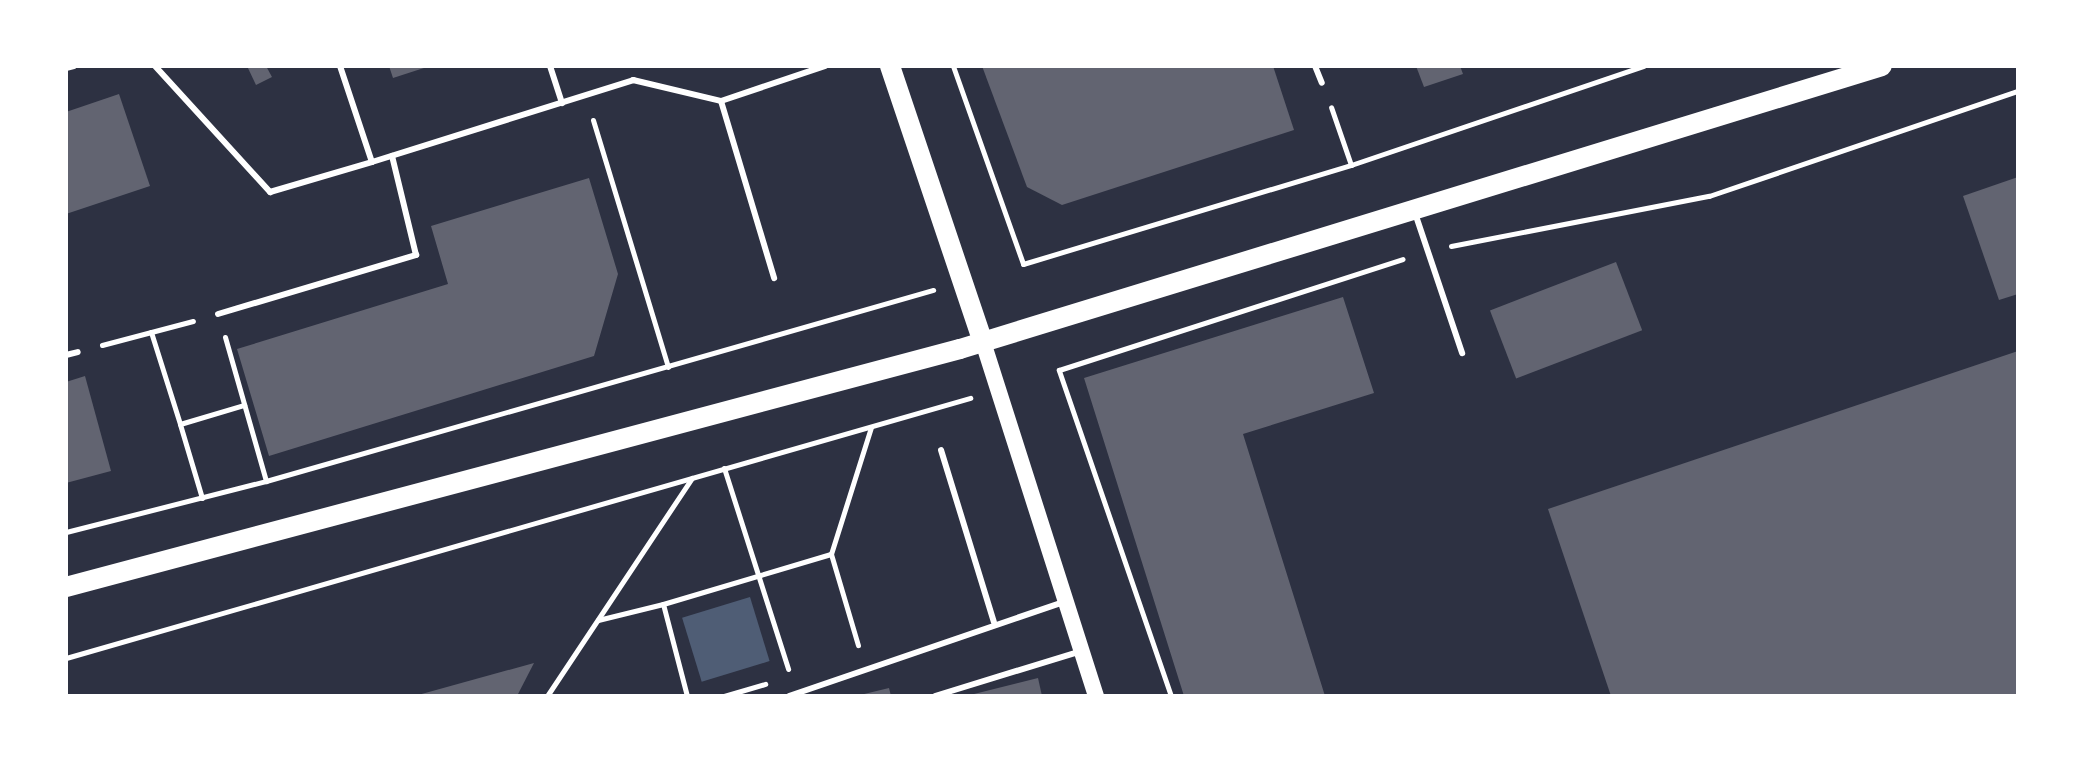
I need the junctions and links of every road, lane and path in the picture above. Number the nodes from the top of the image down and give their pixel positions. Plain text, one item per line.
1 (74, 66) edge
2 (155, 66) edge
3 (340, 66) edge
4 (550, 66) edge
5 (825, 66) edge
6 (953, 66) edge
7 (1315, 66) edge
8 (1644, 66) edge
9 (1882, 66) edge
10 (893, 67) edge
11 (66, 68) edge
12 (1322, 83) joint
13 (585, 95) junction
14 (721, 101) junction
15 (562, 103) junction
16 (392, 156) junction
17 (372, 162) junction
18 (1351, 165) junction
19 (1414, 210) junction
20 (774, 278) dead end
21 (939, 288) dead end
22 (218, 314) junction
23 (151, 332) junction
24 (983, 342) junction
25 (78, 352) joint
26 (1462, 353) dead end
27 (66, 355) edge
28 (668, 367) junction
29 (975, 396) dead end
30 (244, 405) junction
31 (180, 424) junction
32 (871, 426) junction
33 (941, 450) dead end
34 (724, 468) junction
35 (692, 478) junction
36 (266, 481) junction
37 (202, 498) junction
38 (66, 532) edge
39 (831, 554) junction
40 (761, 577) junction
41 (66, 587) edge
42 (1067, 601) junction
43 (663, 604) junction
44 (597, 620) junction
45 (994, 622) junction
46 (1081, 651) junction
47 (861, 656) dead end
48 (66, 658) edge
49 (790, 677) dead end
50 (777, 680) dead end
51 (547, 696) edge
52 (687, 696) edge
53 (724, 696) edge
54 (789, 696) edge
55 (935, 696) edge
56 (1096, 696) edge

1 - 11 lane
2 - 17 lane
3 - 17 lane
4 - 15 lane
5 - 14 lane
6 - 18 path
7 - 12 lane
8 - 18 path
9 - 19 main road
10 - 24 main road
12 - 18 path
13 - 14 lane
13 - 15 lane
13 - 28 path
14 - 20 lane
15 - 16 lane
16 - 17 lane
16 - 22 lane
19 - 24 main road
19 - 26 lane
21 - 28 path
22 - 23 path
22 - 30 path
23 - 25 path
23 - 31 path
24 - 41 main road
24 - 42 main road
25 - 27 lane
28 - 36 path
29 - 32 path
30 - 31 path
30 - 36 path
31 - 37 path
32 - 34 path
32 - 39 path
33 - 45 lane
34 - 35 path
34 - 40 path
35 - 44 path
35 - 48 path
36 - 37 path
37 - 38 path
39 - 40 path
39 - 47 path
40 - 43 path
40 - 49 path
42 - 45 lane
42 - 46 main road
43 - 44 path
43 - 52 path
44 - 51 path
45 - 54 lane
46 - 55 lane
46 - 56 main road
50 - 53 path

